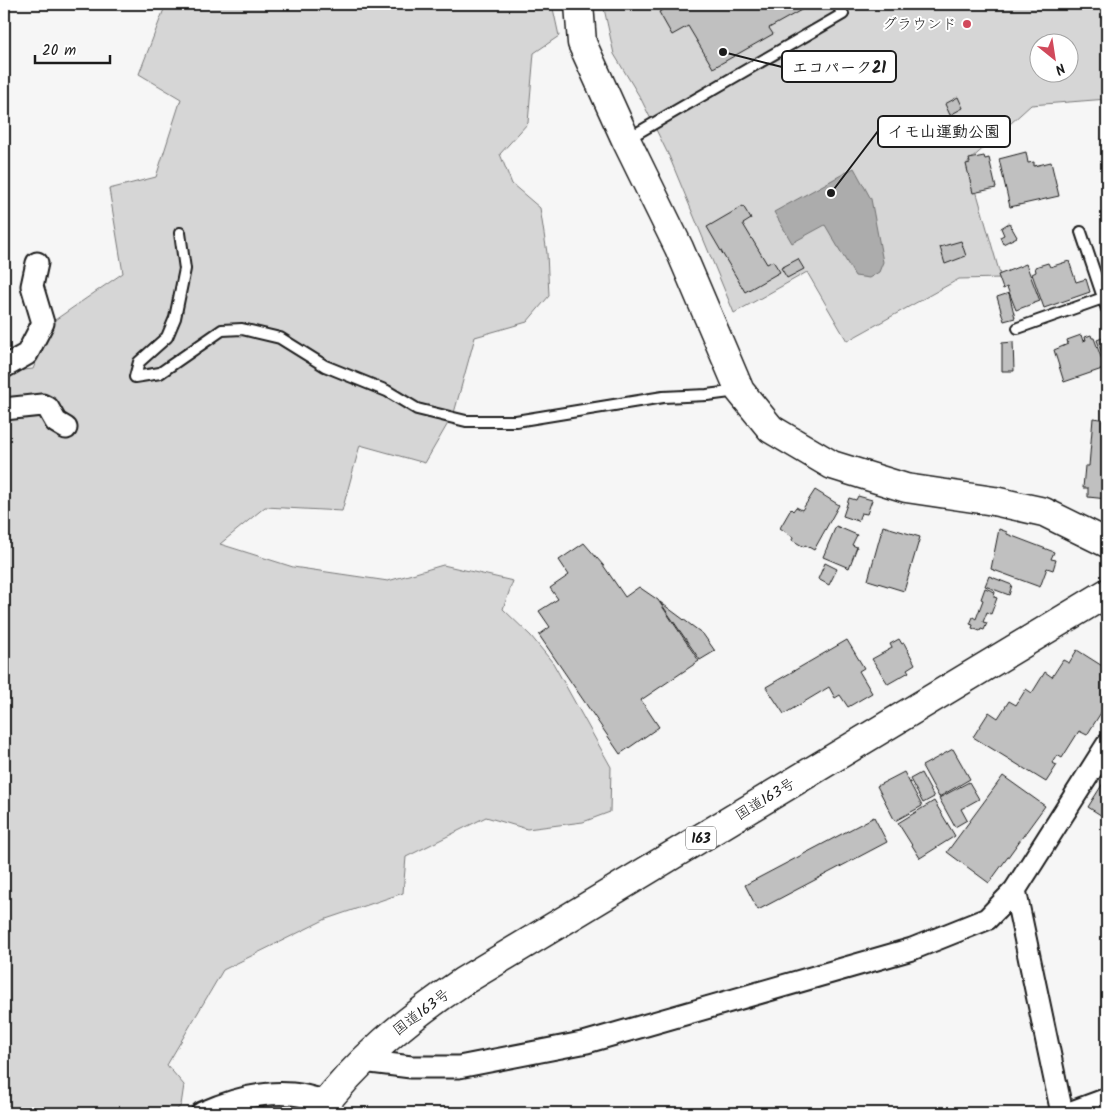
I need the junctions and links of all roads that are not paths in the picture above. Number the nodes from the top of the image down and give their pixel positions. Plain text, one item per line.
1 (837, 4) edge
2 (582, 8) edge
3 (626, 140) junction
4 (1081, 232) dead end
5 (180, 233) dead end
6 (37, 264) dead end
7 (1103, 298) junction
8 (1107, 309) edge
9 (1018, 328) dead end
10 (4, 367) edge
11 (740, 391) junction
12 (4, 410) edge
13 (66, 428) dead end
14 (1107, 543) edge
15 (1107, 593) edge
16 (1107, 745) edge
17 (1015, 890) junction
18 (363, 1061) junction
19 (1107, 1099) edge
20 (322, 1107) edge
21 (202, 1113) edge
22 (1062, 1113) edge
23 (1068, 1113) edge

1 - 3 lane
2 - 3 main road
3 - 11 main road
4 - 7 lane
5 - 11 lane
6 - 10 street
7 - 8 lane
7 - 9 lane
11 - 14 main road
12 - 13 street
15 - 18 main road, 国道163号 / 163
16 - 17 street
17 - 18 street
17 - 22 street
18 - 20 main road, 国道163号 / 163
19 - 23 street
20 - 21 street

